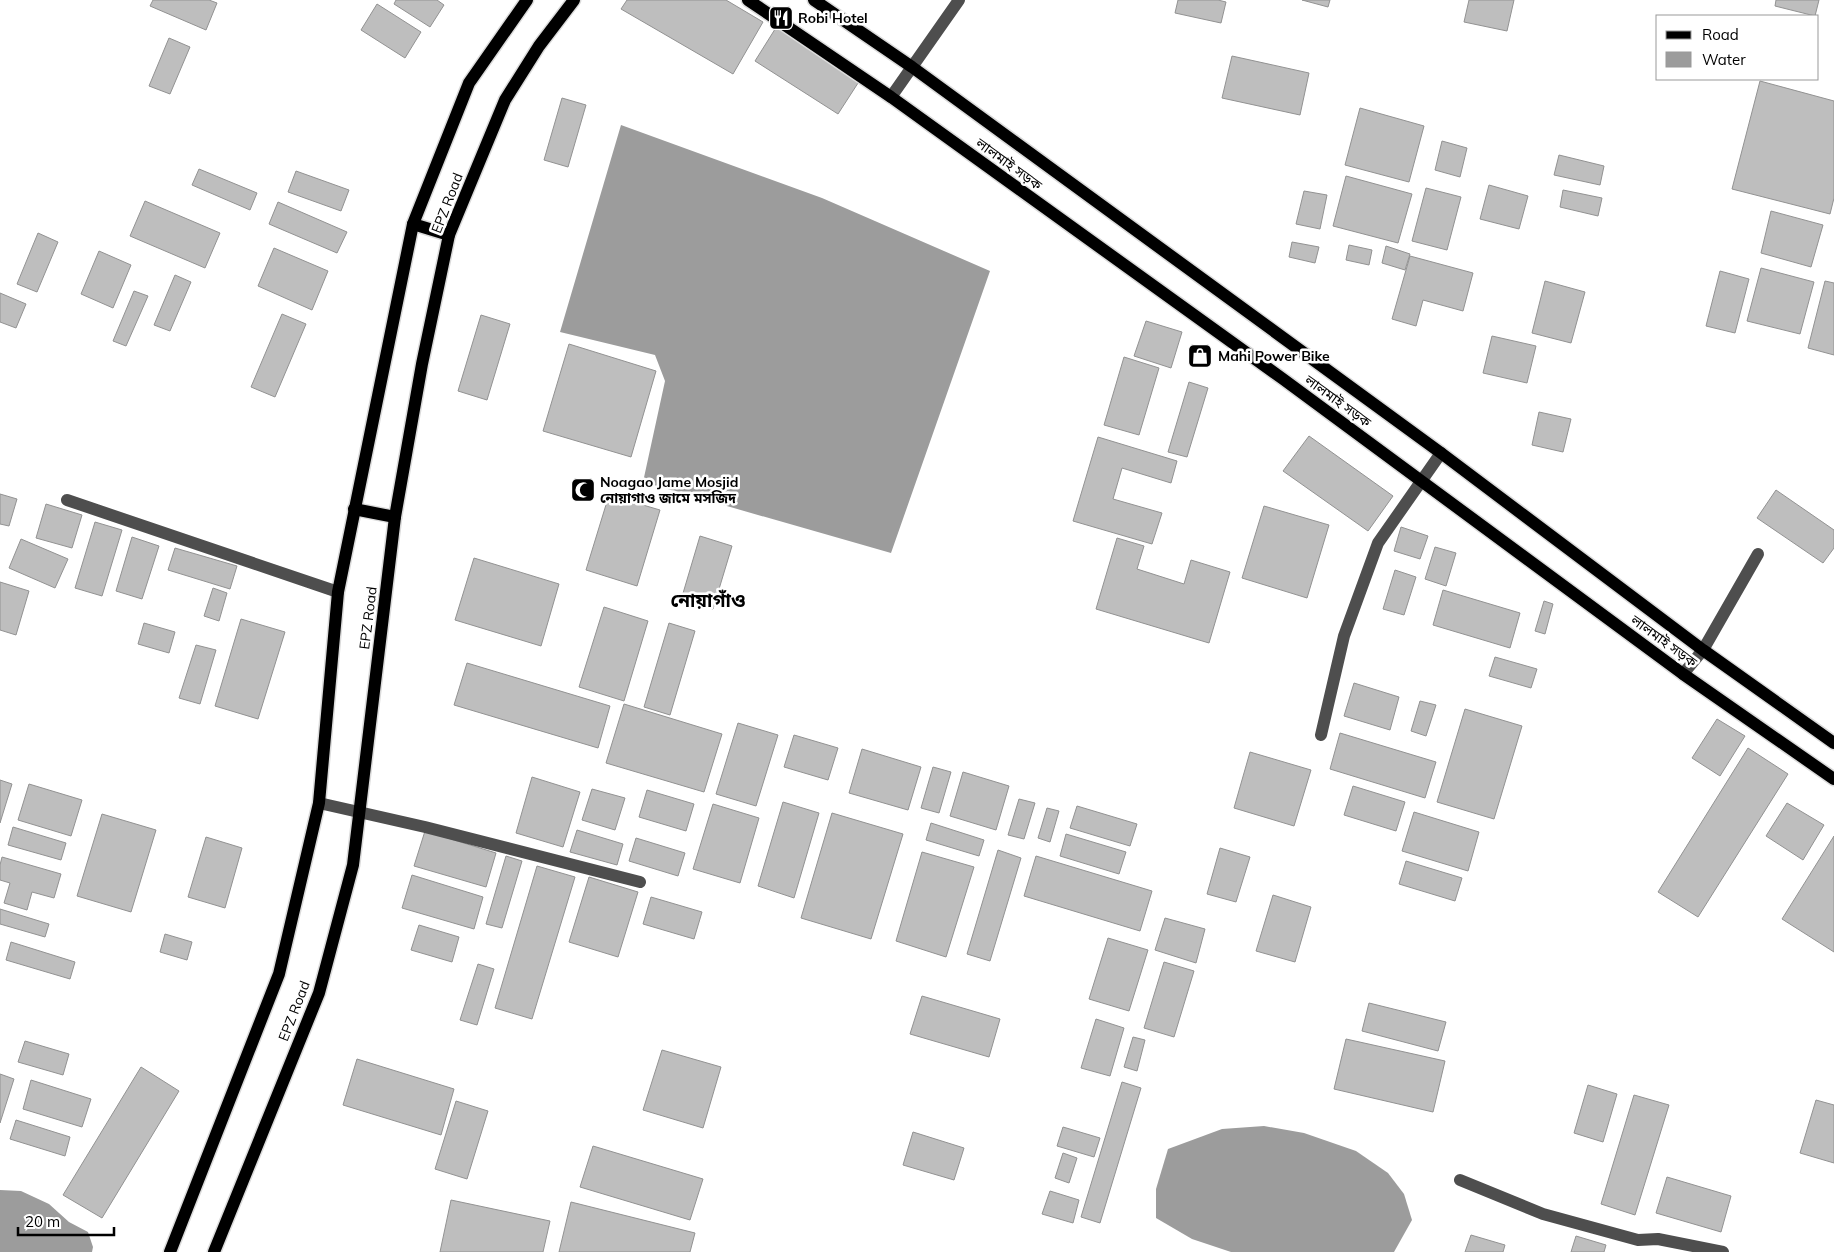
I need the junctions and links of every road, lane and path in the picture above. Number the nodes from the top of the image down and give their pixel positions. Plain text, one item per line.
1 (527, 0) edge
2 (574, 0) edge
3 (748, 0) edge
4 (814, 0) edge
5 (959, 0) edge
6 (912, 67) junction
7 (891, 97) junction
8 (414, 224) junction
9 (449, 234) junction
10 (1441, 453) junction
11 (1421, 481) junction
12 (67, 500) dead end
13 (354, 509) junction
14 (395, 517) junction
15 (1758, 554) dead end
16 (338, 592) junction
17 (1703, 650) junction
18 (1683, 674) junction
19 (1320, 735) dead end
20 (1834, 742) edge
21 (1834, 779) edge
22 (319, 804) junction
23 (359, 813) junction
24 (640, 882) dead end
25 (1460, 1180) dead end
26 (1635, 1246) edge
27 (170, 1252) edge
28 (214, 1252) edge
29 (1723, 1252) edge

1 - 8 main road, EPZ Road
2 - 9 main road, EPZ Road
3 - 7 main road, লালমাই সড়ক
4 - 6 main road, লালমাই সড়ক
5 - 6 street
6 - 7 street
6 - 10 main road, লালমাই সড়ক
7 - 11 main road, লালমাই সড়ক
8 - 9 main road
8 - 13 main road, EPZ Road
9 - 14 main road, EPZ Road
10 - 11 street
10 - 17 main road, লালমাই সড়ক
11 - 18 main road, লালমাই সড়ক
11 - 19 street
12 - 16 street
13 - 14 main road
13 - 16 main road, EPZ Road
14 - 23 main road, EPZ Road
15 - 17 street
16 - 22 main road, EPZ Road
17 - 18 street
17 - 20 main road, লালমাই সড়ক
18 - 21 main road, লালমাই সড়ক
22 - 23 street
22 - 27 main road, EPZ Road
23 - 24 street
23 - 28 main road, EPZ Road
25 - 26 street
26 - 29 street

